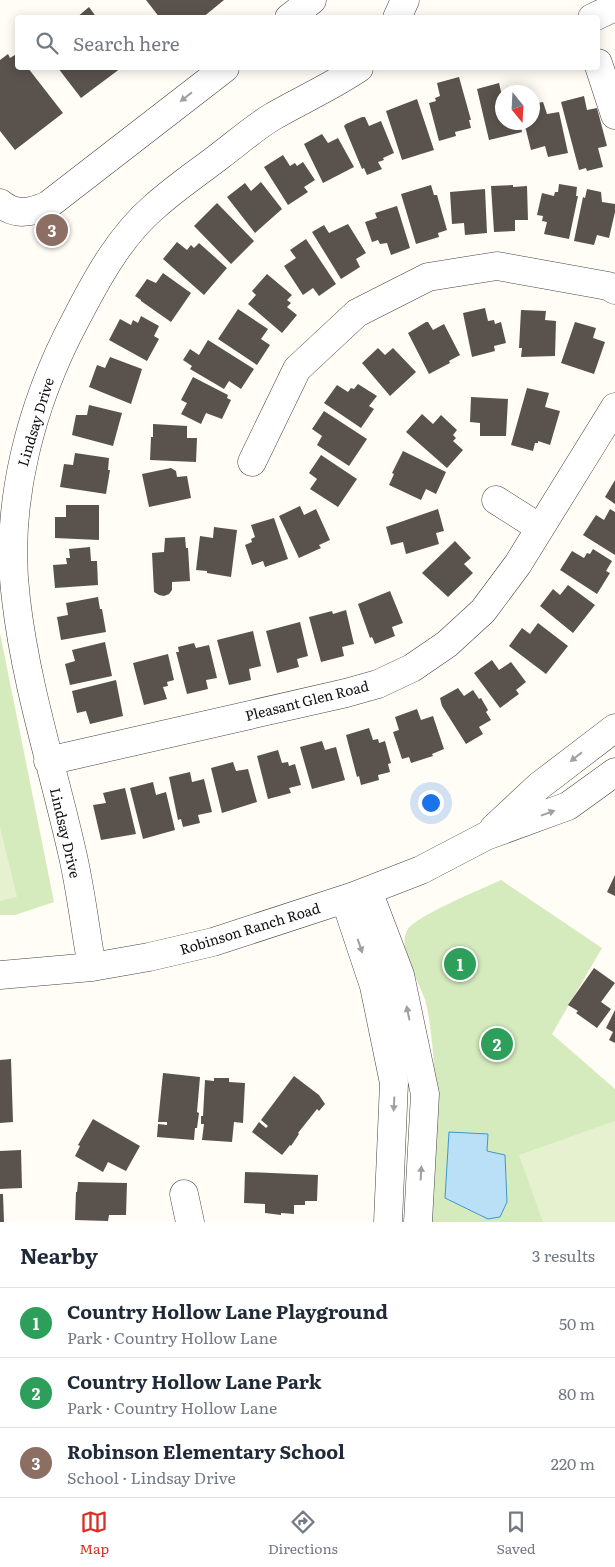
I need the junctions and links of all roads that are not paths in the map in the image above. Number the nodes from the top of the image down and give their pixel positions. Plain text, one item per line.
1 (312, 0) edge
2 (405, 0) edge
3 (615, 7) edge
4 (293, 15) edge
5 (398, 15) edge
6 (598, 15) edge
7 (600, 69) edge
8 (222, 70) edge
9 (356, 70) edge
10 (615, 115) edge
11 (0, 202) edge
12 (615, 290) edge
13 (615, 407) edge
14 (252, 462) dead end
15 (496, 500) dead end
16 (540, 528) junction
17 (615, 728) edge
18 (48, 762) junction
19 (615, 772) edge
20 (486, 836) junction
21 (356, 895) junction
22 (92, 967) junction
23 (0, 975) edge
24 (184, 1194) dead end
25 (190, 1222) edge
26 (388, 1222) edge
27 (418, 1222) edge

1 - 4 street
2 - 5 street
3 - 6 street
7 - 10 street
8 -> 11 street
9 - 18 street, Lindsay Drive
12 - 14 street
13 - 16 street, Pleasant Glen Road
15 - 16 street
16 - 18 street, Pleasant Glen Road
17 -> 20 street, Robinson Ranch Road
18 - 22 street, Lindsay Drive
20 -> 19 street, Robinson Ranch Road
20 - 21 street, Robinson Ranch Road
21 - 22 street, Robinson Ranch Road
21 -> 26 street
27 -> 21 street
22 - 23 street, Robinson Ranch Road
24 - 25 street

